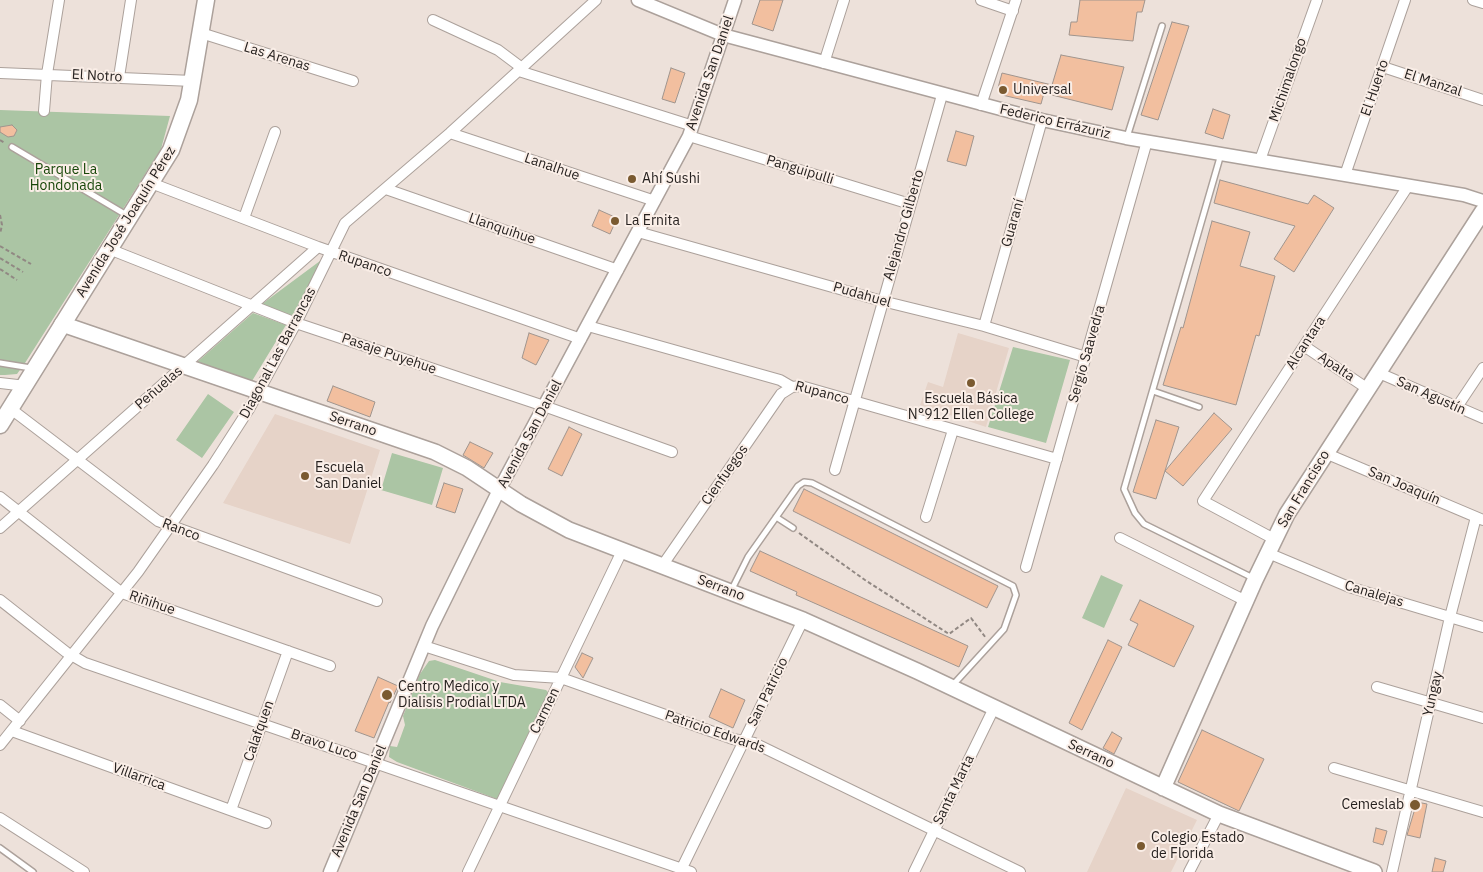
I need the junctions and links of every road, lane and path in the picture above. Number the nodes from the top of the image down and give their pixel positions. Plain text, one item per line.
1 (59, 0) edge
2 (131, 0) edge
3 (206, 0) edge
4 (596, 0) edge
5 (638, 0) edge
6 (735, 0) edge
7 (844, 0) edge
8 (980, 0) edge
9 (1016, 0) edge
10 (1317, 0) edge
11 (1404, 0) edge
12 (1474, 0) edge
13 (1483, 3) edge
14 (1012, 10) junction
15 (433, 20) dead end
16 (1162, 26) dead end
17 (201, 33) junction
18 (723, 35) junction
19 (824, 63) junction
20 (1383, 67) junction
21 (521, 70) junction
22 (0, 73) edge
23 (46, 74) junction
24 (119, 78) junction
25 (193, 81) junction
26 (353, 81) dead end
27 (942, 94) junction
28 (1483, 100) edge
29 (981, 105) junction
30 (44, 111) dead end
31 (1042, 120) junction
32 (691, 131) junction
33 (275, 132) dead end
34 (450, 133) junction
35 (1126, 138) junction
36 (1147, 141) junction
37 (12, 147) dead end
38 (1221, 154) junction
39 (1260, 160) junction
40 (1345, 175) junction
41 (151, 183) junction
42 (1408, 186) junction
43 (386, 188) junction
44 (655, 201) junction
45 (1483, 201) edge
46 (910, 204) junction
47 (1483, 211) edge
48 (0, 215) edge
49 (130, 218) junction
50 (244, 218) junction
51 (638, 232) junction
52 (0, 234) edge
53 (0, 246) edge
54 (318, 247) junction
55 (109, 249) junction
56 (331, 252) junction
57 (0, 258) edge
58 (30, 264) dead end
59 (0, 269) edge
60 (618, 270) junction
61 (23, 272) dead end
62 (17, 280) dead end
63 (882, 302) junction
64 (251, 306) junction
65 (296, 323) junction
66 (62, 324) junction
67 (588, 326) junction
68 (984, 326) junction
69 (581, 339) junction
70 (1304, 346) junction
71 (1086, 357) junction
72 (0, 363) edge
73 (184, 366) junction
74 (36, 368) junction
75 (1483, 368) edge
76 (1379, 373) junction
77 (0, 383) edge
78 (26, 386) junction
79 (792, 387) junction
80 (1368, 389) junction
81 (258, 391) junction
82 (1153, 391) junction
83 (854, 402) junction
84 (544, 406) junction
85 (1199, 407) dead end
86 (1457, 407) junction
87 (11, 409) junction
88 (1483, 418) edge
89 (0, 426) edge
90 (952, 430) junction
91 (672, 452) dead end
92 (1325, 453) junction
93 (77, 460) junction
94 (1057, 460) junction
95 (835, 470) dead end
96 (499, 490) junction
97 (0, 496) edge
98 (1203, 500) joint
99 (18, 512) junction
100 (776, 517) junction
101 (926, 517) dead end
102 (1480, 519) edge
103 (171, 527) junction
104 (0, 528) edge
105 (793, 528) joint
106 (1120, 538) dead end
107 (1271, 546) junction
108 (622, 550) junction
109 (662, 566) junction
110 (1026, 567) dead end
111 (1255, 580) junction
112 (731, 592) junction
113 (122, 593) junction
114 (0, 600) edge
115 (377, 601) dead end
116 (1246, 601) junction
117 (1450, 617) junction
118 (803, 620) junction
119 (1483, 627) edge
120 (992, 645) junction
121 (424, 646) junction
122 (288, 651) junction
123 (72, 655) junction
124 (330, 666) dead end
125 (561, 678) junction
126 (951, 687) junction
127 (1377, 687) dead end
128 (1431, 702) junction
129 (0, 705) edge
130 (994, 708) junction
131 (1483, 718) edge
132 (20, 721) junction
133 (262, 724) junction
134 (12, 731) junction
135 (744, 742) junction
136 (0, 745) edge
137 (375, 763) junction
138 (1334, 768) dead end
139 (1162, 788) junction
140 (1411, 791) junction
141 (499, 806) junction
142 (231, 810) junction
143 (1483, 812) edge
144 (1219, 814) junction
145 (0, 818) edge
146 (266, 823) dead end
147 (935, 830) junction
148 (0, 848) edge
149 (684, 871) edge
150 (33, 872) edge
151 (84, 872) edge
152 (330, 872) edge
153 (468, 872) edge
154 (914, 872) edge
155 (1020, 872) edge
156 (1189, 872) edge
157 (1374, 872) edge
158 (1392, 872) edge

1 - 23 street
2 - 24 street
3 - 17 main road, Avenida José Joaquín Pérez
4 - 21 street, Diagonal Las Barrancas
5 - 18 street, Federico Errázuriz
6 - 18 street, Avenida San Daniel
7 - 19 street
8 - 14 street
9 - 14 street
10 - 39 street, Michimalongo
11 - 20 street, El Huerto
12 - 13 street
14 - 29 street
15 - 21 street, Panguipulli
16 - 35 lane
17 - 25 main road, Avenida José Joaquín Pérez
17 - 26 street, Las Arenas
18 - 19 street, Federico Errázuriz
18 - 32 street, Avenida San Daniel
19 - 27 street, Federico Errázuriz
20 - 28 street, El Manzal
20 - 40 street, El Huerto
21 - 32 street, Panguipulli
21 - 34 street, Diagonal Las Barrancas
22 - 23 street, El Notro
23 - 24 street, El Notro
23 - 30 street
24 - 25 street, El Notro
25 - 41 main road, Avenida José Joaquín Pérez
27 - 29 street, Federico Errázuriz
27 - 46 street, Alejandro Gilberto
29 - 31 street, Federico Errázuriz
31 - 35 street, Federico Errázuriz
31 - 68 street, Guaraní
32 - 44 street, Avenida San Daniel
32 - 46 street, Panguipulli
33 - 50 street
34 - 43 street, Diagonal Las Barrancas
34 - 44 street, Lanalhue
35 - 36 street, Federico Errázuriz
36 - 38 street, Federico Errázuriz
36 - 71 street, Sergio Saavedra
37 - 49 lane
38 - 39 street, Federico Errázuriz
38 - 82 lane
39 - 40 street, Federico Errázuriz
40 - 42 street, Federico Errázuriz
41 - 49 main road, Avenida José Joaquín Pérez
41 - 50 street, Rupanco
42 - 45 street, Federico Errázuriz
42 - 70 street, Alcantara
43 - 56 street, Diagonal Las Barrancas
43 - 60 street, Llanquihue
44 - 51 street, Avenida San Daniel
46 - 63 street, Alejandro Gilberto
47 - 76 main road, San Francisco
48 - 52 path
49 - 55 main road, Avenida José Joaquín Pérez
50 - 54 street, Rupanco
51 - 60 street, Avenida San Daniel
51 - 63 street, Pudahuel
53 - 58 path
54 - 56 street, Rupanco
54 - 64 street, Peñuelas
55 - 64 street, Pasaje Puyehue
55 - 66 main road, Avenida José Joaquín Pérez
56 - 65 street, Diagonal Las Barrancas
56 - 69 street, Rupanco
57 - 61 path
59 - 62 path
60 - 67 street, Avenida San Daniel
63 - 68 street, Pudahuel
63 - 83 street, Alejandro Gilberto
64 - 65 street, Pasaje Puyehue
64 - 73 street, Peñuelas
65 - 81 street, Diagonal Las Barrancas
65 - 84 street, Pasaje Puyehue
66 - 73 main road, Serrano
66 - 74 main road, Avenida José Joaquín Pérez
67 - 69 street, Avenida San Daniel
67 - 79 street, Rupanco
68 - 71 street, Pudahuel
69 - 84 street, Avenida San Daniel
70 - 80 street, Apalta
70 - 98 street, Alcantara
71 - 94 street, Sergio Saavedra
72 - 74 lane
73 - 81 main road, Serrano
73 - 93 street, Peñuelas
74 - 78 main road, Avenida José Joaquín Pérez
75 - 86 street
76 - 80 main road, San Francisco
76 - 86 street, San Agustín
77 - 78 street
78 - 87 main road, Avenida José Joaquín Pérez
79 - 83 street, Rupanco
79 - 109 street, Cienfuegos
80 - 92 main road, San Francisco
81 - 96 main road, Serrano
81 - 103 street, Diagonal Las Barrancas
82 - 85 lane
82 - 111 lane
83 - 90 street, Rupanco
83 - 95 street, Alejandro Gilberto
84 - 91 street, Pasaje Puyehue
84 - 96 street, Avenida San Daniel
86 - 88 street, San Agustín
87 - 89 main road, Avenida José Joaquín Pérez
87 - 93 street, Ranco
90 - 94 street, Rupanco
90 - 101 street
92 - 102 street, San Joaquín
92 - 107 main road, San Francisco
93 - 99 street, Peñuelas
93 - 103 street, Ranco
94 - 110 street, Sergio Saavedra
96 - 108 main road, Serrano
96 - 121 street, Avenida San Daniel
97 - 99 street, Riñihue
98 - 107 street, Canalejas
99 - 104 street, Peñuelas
99 - 113 street, Riñihue
100 - 105 lane
100 - 112 lane
100 - 120 lane
102 - 117 street, Yungay
103 - 113 street, Diagonal Las Barrancas
103 - 115 street, Ranco
105 - 120 path
106 - 116 street
107 - 111 main road, San Francisco
107 - 117 street, Canalejas
108 - 109 main road, Serrano
108 - 125 street, Carmen
109 - 112 main road, Serrano
111 - 116 main road, San Francisco
112 - 118 main road, Serrano
113 - 122 street, Riñihue
113 - 123 street, Diagonal Las Barrancas
114 - 123 street, Bravo Luco
116 - 139 main road, San Francisco
117 - 119 street, Canalejas
117 - 128 street, Yungay
118 - 126 main road, Serrano
118 - 135 street, San Patricio
120 - 126 lane
121 - 125 street, Patricio Edwards
121 - 137 street, Avenida San Daniel
122 - 124 street, Riñihue
122 - 133 street, Calafquen
123 - 132 street, Diagonal Las Barrancas
123 - 133 street, Bravo Luco
125 - 135 street, Patricio Edwards
125 - 141 street, Carmen
126 - 130 main road, Serrano
127 - 128 street
128 - 131 street
128 - 140 street, Yungay
129 - 132 street
130 - 139 main road, Serrano
130 - 147 street, Santa Marta
132 - 134 street, Diagonal Las Barrancas
133 - 137 street, Bravo Luco
133 - 142 street, Calafquen
134 - 136 street, Diagonal Las Barrancas
134 - 142 street, Villarrica
135 - 147 street, Patricio Edwards
135 - 149 street, San Patricio
137 - 141 street, Bravo Luco
137 - 152 street, Avenida San Daniel
138 - 140 street
139 - 144 main road, Serrano
140 - 143 street
140 - 158 street, Yungay
141 - 149 street, Bravo Luco
141 - 153 street, Carmen
142 - 146 street, Villarrica
144 - 156 street
144 - 157 main road, Serrano
145 - 151 street
147 - 154 street, Santa Marta
147 - 155 street, Patricio Edwards
148 - 150 lane

